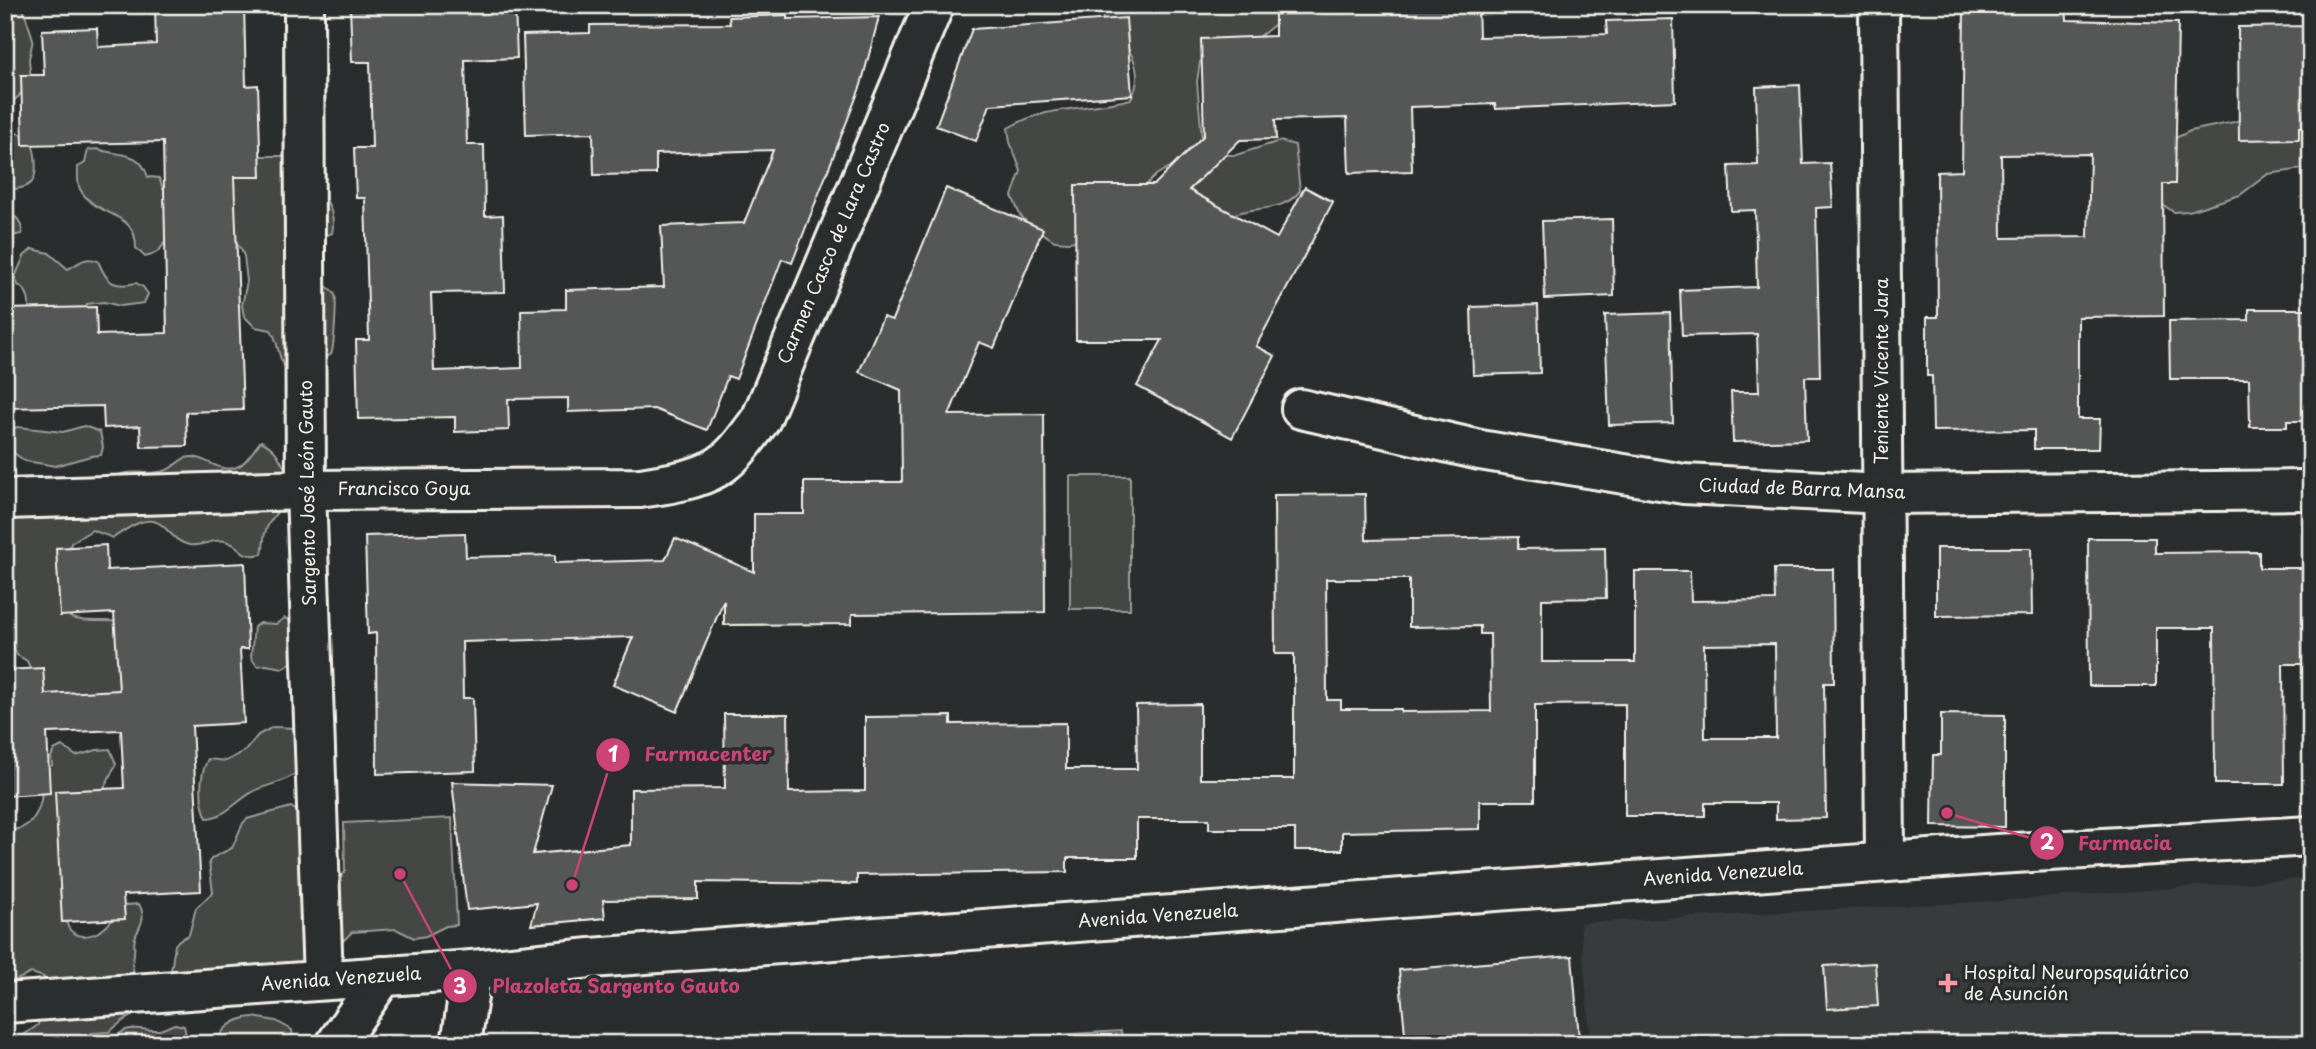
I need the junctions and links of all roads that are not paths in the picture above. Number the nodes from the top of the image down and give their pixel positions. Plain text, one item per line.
1 (304, 5) edge
2 (934, 5) edge
3 (1879, 5) edge
4 (1301, 409) dead end
5 (716, 468) joint
6 (306, 490) junction
7 (2311, 490) edge
8 (1883, 494) junction
9 (5, 499) edge
10 (2311, 836) edge
11 (1885, 862) junction
12 (472, 970) junction
13 (383, 976) junction
14 (323, 980) junction
15 (5, 1003) edge
16 (335, 1044) edge
17 (461, 1044) edge

1 - 6 street, Sargento José León Gauto
2 - 5 street, Carmen Casco de Lara Castro
3 - 8 street, Teniente Vicente Jara
4 - 8 street, Ciudad de Barra Mansa
5 - 6 street, Francisco Goya
6 - 9 street, Francisco Goya
6 - 14 street, Sargento José León Gauto
7 - 8 street, Ciudad de Barra Mansa
8 - 11 street, Teniente Vicente Jara
10 - 11 street, Avenida Venezuela
11 - 12 street, Avenida Venezuela
12 - 13 street, Avenida Venezuela
12 - 17 street
13 - 14 street, Avenida Venezuela
13 - 16 street
14 - 15 street, Avenida Venezuela

